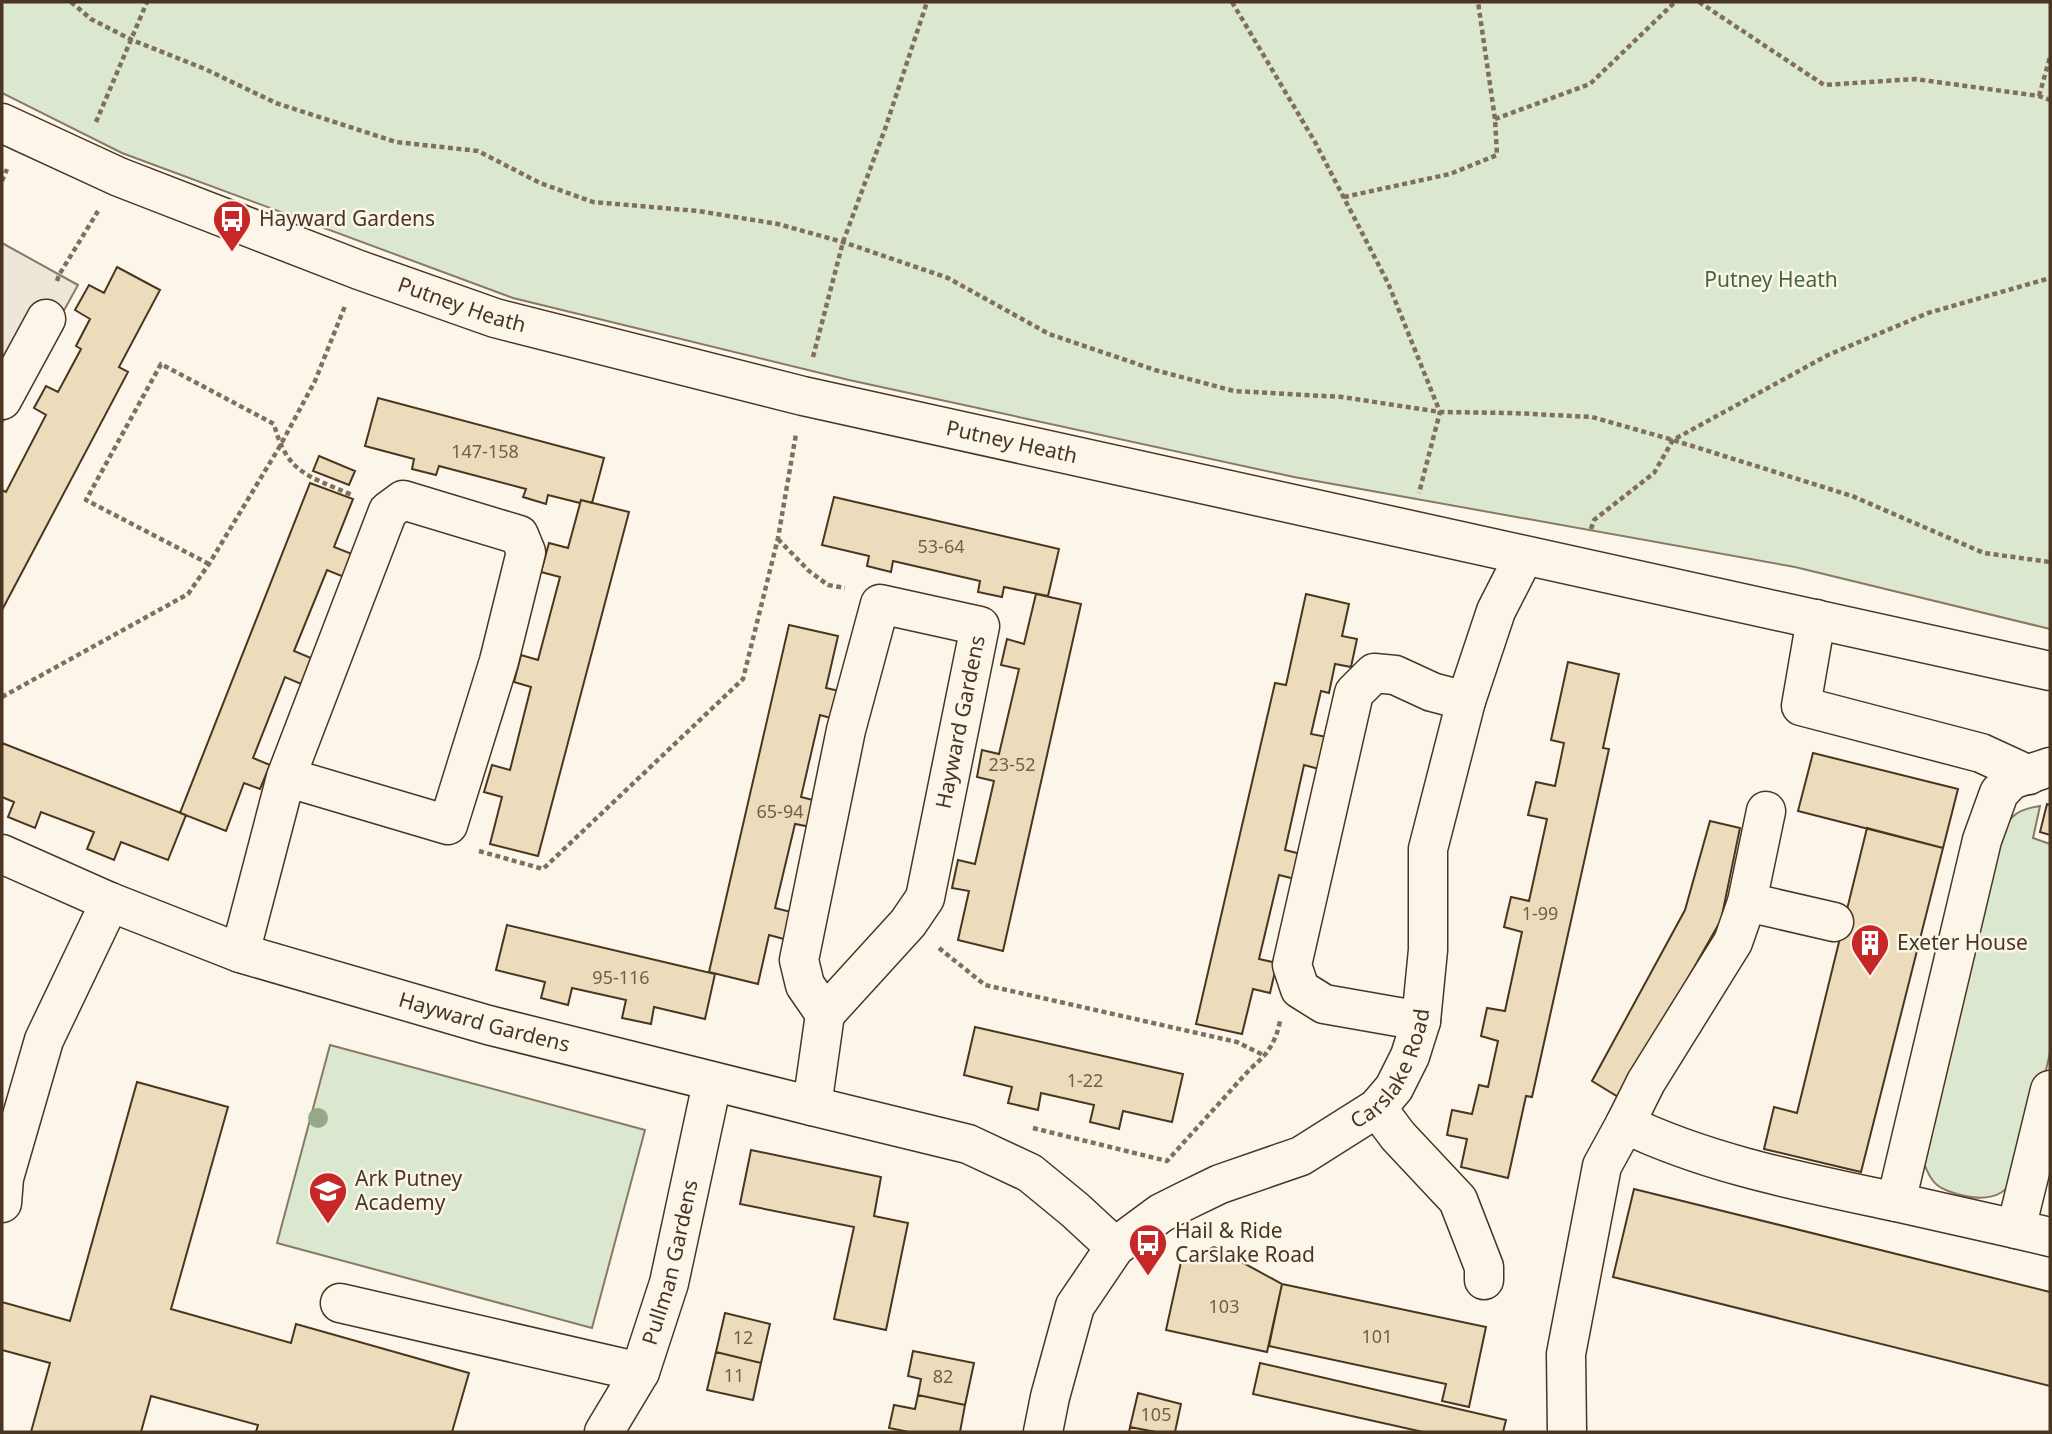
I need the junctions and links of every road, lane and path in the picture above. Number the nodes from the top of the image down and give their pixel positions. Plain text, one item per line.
1 (71, 2) edge
2 (147, 2) edge
3 (927, 2) edge
4 (1232, 2) edge
5 (1478, 2) edge
6 (1675, 2) edge
7 (1699, 2) edge
8 (132, 40) junction
9 (2050, 57) edge
10 (2039, 96) junction
11 (2050, 100) edge
12 (1494, 119) junction
13 (2, 123) edge
14 (80, 158) junction
15 (119, 177) junction
16 (1343, 197) junction
17 (844, 242) junction
18 (359, 270) junction
19 (2050, 278) edge
20 (47, 319) joint
21 (803, 396) junction
22 (2, 400) edge
23 (1440, 412) junction
24 (1673, 440) junction
25 (279, 446) junction
26 (388, 511) junction
27 (1409, 531) junction
28 (778, 538) junction
29 (1524, 556) junction
30 (2050, 562) edge
31 (209, 564) junction
32 (1578, 566) junction
33 (880, 604) junction
34 (1816, 619) junction
35 (2050, 671) edge
36 (2, 697) edge
37 (1465, 701) junction
38 (2039, 771) edge
39 (286, 777) junction
40 (1766, 811) dead end
41 (478, 850) dead end
42 (2, 854) edge
43 (110, 902) junction
44 (1747, 902) junction
45 (1834, 922) dead end
46 (908, 923) junction
47 (240, 953) junction
48 (1300, 989) junction
49 (825, 1014) junction
50 (1421, 1021) junction
51 (1265, 1056) junction
52 (712, 1083) junction
53 (2050, 1090) edge
54 (812, 1106) junction
55 (1377, 1108) junction
56 (1625, 1124) junction
57 (993, 1156) junction
58 (3, 1187) edge
59 (1896, 1202) junction
60 (2033, 1233) edge
61 (1115, 1247) junction
62 (1484, 1280) dead end
63 (340, 1303) dead end
64 (640, 1372) junction
65 (604, 1432) edge
66 (1043, 1432) edge
67 (1567, 1432) edge

1 - 8 path
2 - 8 path
3 - 17 path
4 - 16 path
5 - 12 path
6 - 12 path
7 - 10 path
8 - 14 path
8 - 17 path
9 - 10 path
10 - 11 path
12 - 16 path
13 - 14 street, Putney Heath
14 - 15 street, Putney Heath
15 - 18 street, Putney Heath
15 - 20 path
16 - 23 path
17 - 21 path
17 - 23 path
18 - 21 street, Putney Heath
18 - 25 path
19 - 24 path
20 - 22 street
21 - 27 street, Putney Heath
21 - 28 path
23 - 24 path
23 - 27 path
24 - 30 path
24 - 32 path
25 - 26 path
25 - 31 path
25 - 31 path
26 - 39 street
26 - 39 street
27 - 29 street, Putney Heath
28 - 33 path
28 - 41 path
29 - 32 street, Putney Heath
29 - 37 street, Carslake Road
31 - 36 path
32 - 34 street, Putney Heath
33 - 46 street, Hayward Gardens
33 - 49 street
34 - 35 street, Putney Heath
34 - 38 street
37 - 48 street
37 - 50 street, Carslake Road
38 - 59 street
39 - 47 street
40 - 44 street
42 - 43 street, Hayward Gardens
43 - 47 street, Hayward Gardens
43 - 58 street
44 - 45 street
44 - 56 street
46 - 49 street, Hayward Gardens
46 - 51 path
47 - 52 street, Hayward Gardens
48 - 50 street
48 - 51 path
49 - 54 street
50 - 55 street, Carslake Road
51 - 57 path
52 - 54 street, Hayward Gardens
52 - 64 street, Pullman Gardens
53 - 60 street
54 - 57 street, Hayward Gardens
55 - 61 street, Carslake Road
55 - 62 street
56 - 59 street
56 - 67 street
57 - 61 street, Hayward Gardens
59 - 60 street
61 - 66 street, Carslake Road
63 - 64 street
64 - 65 street, Pullman Gardens

